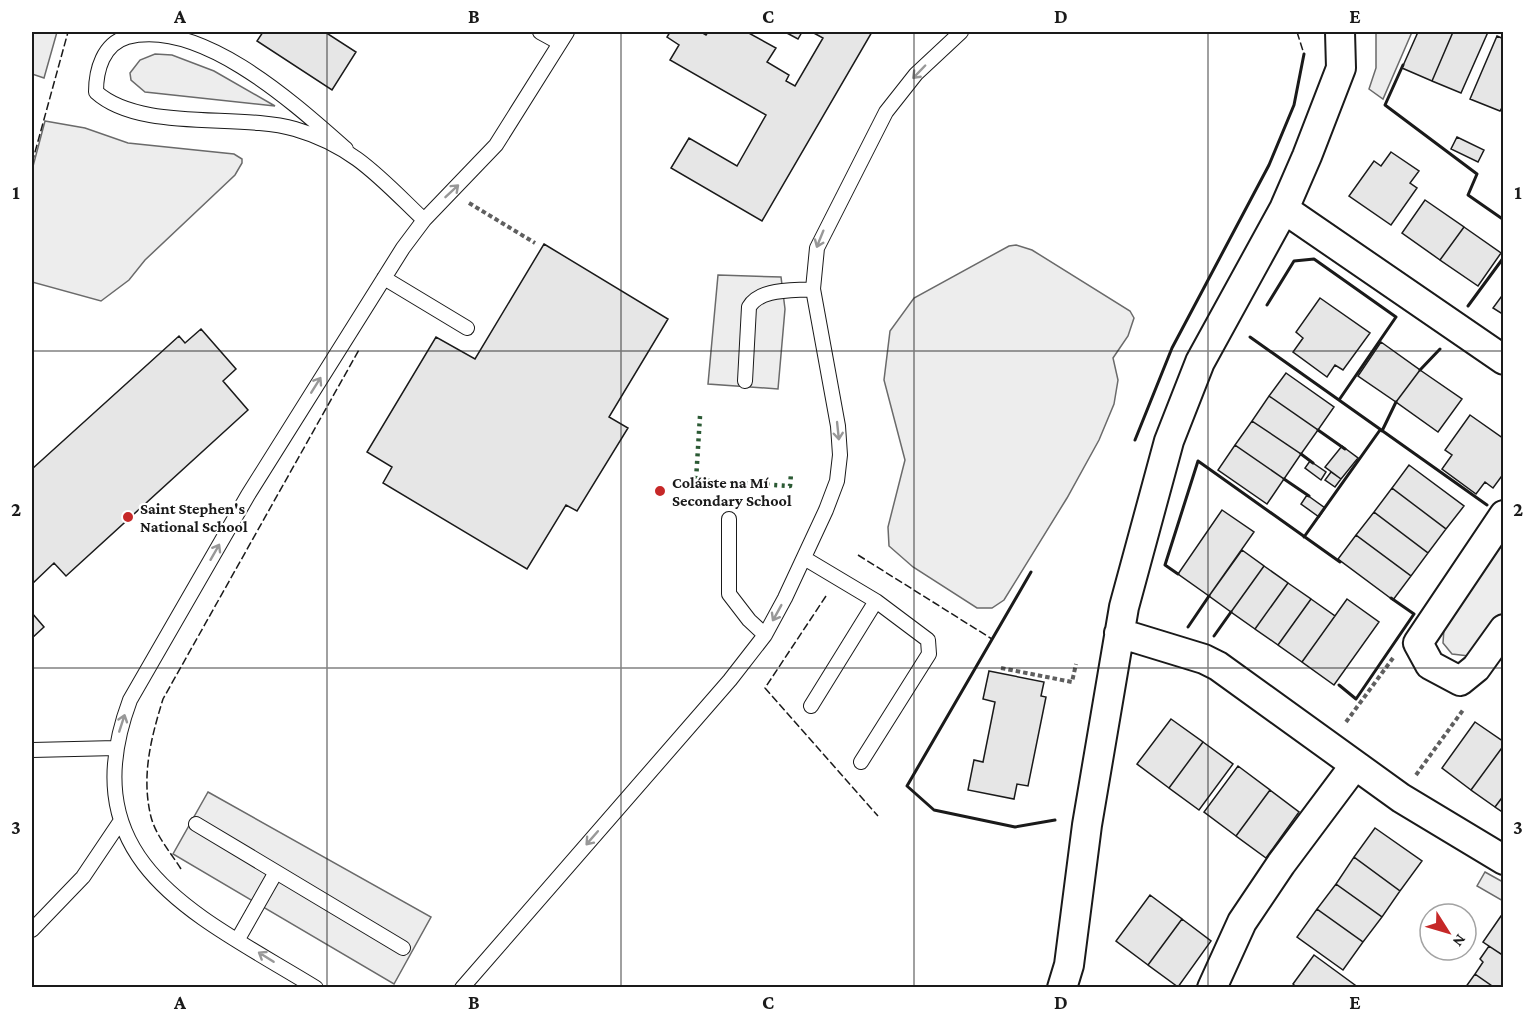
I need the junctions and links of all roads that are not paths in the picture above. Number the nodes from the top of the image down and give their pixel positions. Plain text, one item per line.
1 (540, 32) edge
2 (961, 32) edge
3 (1340, 32) edge
4 (564, 37) edge
5 (346, 149) junction
6 (1284, 209) junction
7 (424, 220) junction
8 (384, 278) junction
9 (813, 289) junction
10 (467, 328) dead end
11 (1503, 360) edge
12 (745, 381) dead end
13 (1503, 515) edge
14 (729, 519) dead end
15 (804, 558) junction
16 (876, 601) junction
17 (1503, 629) edge
18 (1119, 633) junction
19 (765, 634) junction
20 (811, 706) dead end
21 (116, 748) junction
22 (32, 750) edge
23 (861, 762) dead end
24 (1355, 765) junction
25 (120, 822) junction
26 (196, 824) dead end
27 (1503, 860) edge
28 (276, 872) junction
29 (32, 930) edge
30 (238, 939) junction
31 (403, 948) dead end
32 (316, 987) edge
33 (462, 987) edge
34 (1062, 987) edge
35 (1212, 987) edge

1 - 4 lane
2 -> 9 lane
3 - 6 street
7 -> 4 lane
5 - 5 lane
5 - 7 lane
6 - 11 street
6 - 18 street
7 - 8 lane
8 - 10 lane
21 -> 8 lane
9 - 12 lane
9 -> 15 lane
13 - 17 street
14 - 19 lane
15 - 16 lane
15 -> 19 lane
16 - 20 lane
16 - 23 lane
18 - 24 street
18 - 34 street
19 -> 33 lane
21 - 22 lane
21 - 25 lane
24 - 27 street
24 - 35 street
25 - 29 lane
25 - 30 lane
26 - 28 lane
28 - 30 lane
28 - 31 lane
32 -> 30 lane

